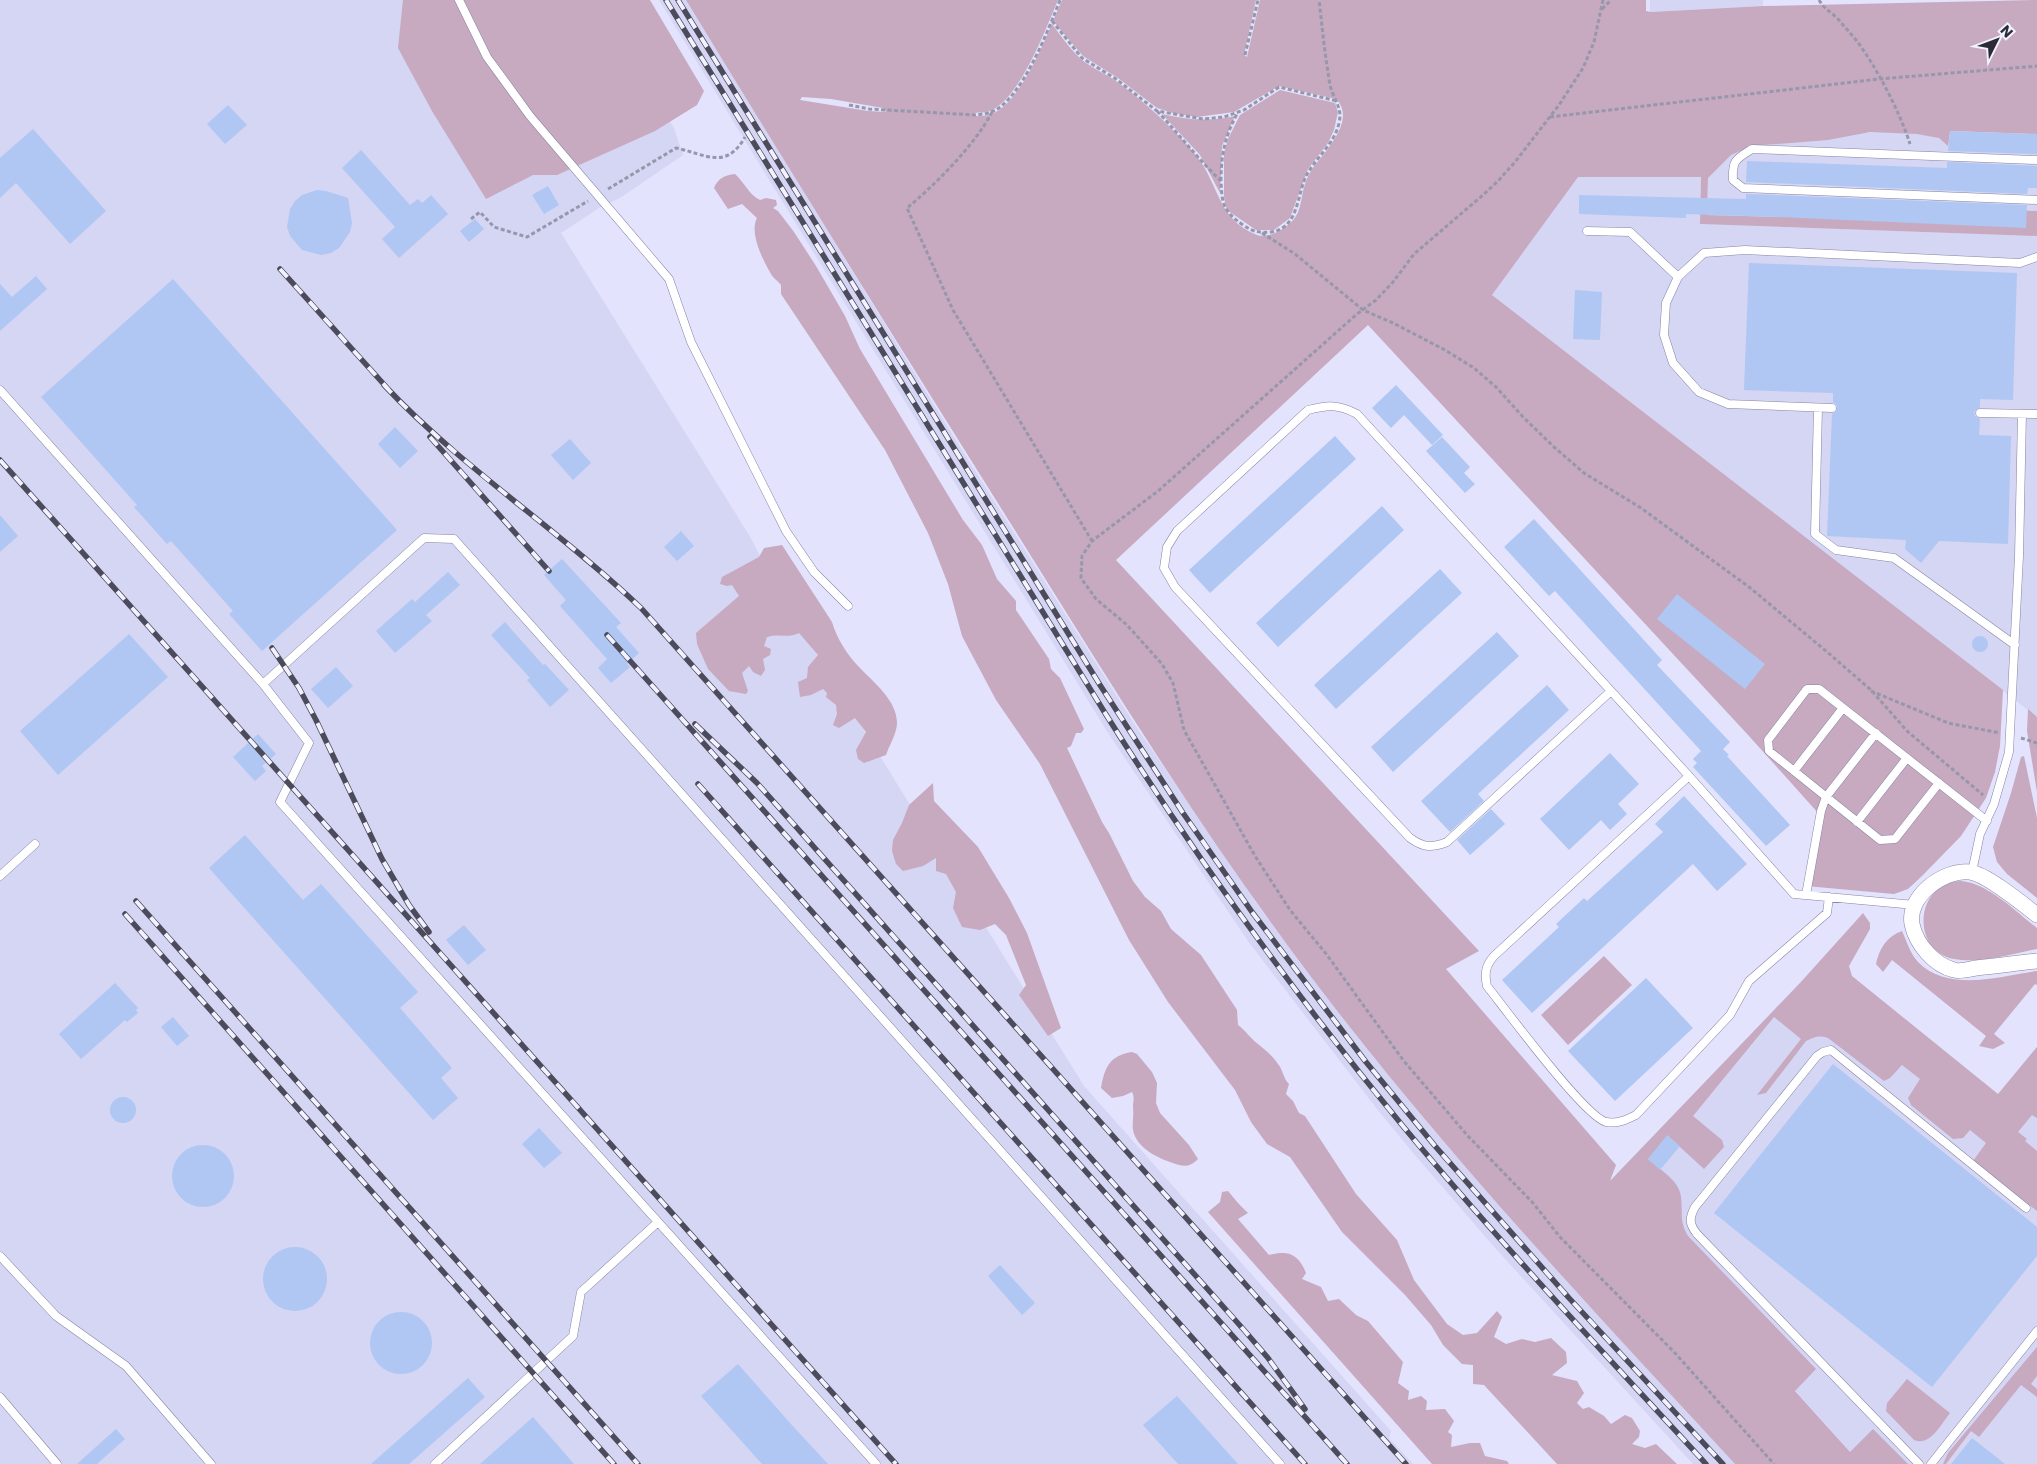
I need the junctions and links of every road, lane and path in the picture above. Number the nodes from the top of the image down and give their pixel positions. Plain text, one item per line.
1 (459, 0) edge
2 (1060, 0) edge
3 (1258, 0) edge
4 (1319, 0) edge
5 (1603, 0) edge
6 (1610, 0) edge
7 (1819, 0) edge
8 (1601, 9) junction
9 (1052, 21) junction
10 (1246, 55) dead end
11 (2037, 66) edge
12 (1879, 79) junction
13 (1337, 101) junction
14 (849, 105) dead end
15 (1157, 111) junction
16 (992, 112) junction
17 (1238, 113) junction
18 (1549, 117) junction
19 (745, 137) dead end
20 (1913, 155) junction
21 (2037, 160) edge
22 (1221, 180) junction
23 (598, 195) junction
24 (2037, 200) edge
25 (471, 219) dead end
26 (1587, 231) dead end
27 (1262, 233) junction
28 (2037, 257) edge
29 (1678, 277) junction
30 (1363, 310) junction
31 (0, 390) edge
32 (1818, 408) junction
33 (1832, 408) dead end
34 (1980, 412) dead end
35 (2022, 414) junction
36 (2037, 414) edge
37 (1092, 541) junction
38 (848, 606) dead end
39 (2015, 645) junction
40 (263, 684) junction
41 (1871, 690) junction
42 (1611, 691) junction
43 (1844, 708) junction
44 (1876, 733) junction
45 (2010, 736) junction
46 (1907, 758) junction
47 (1794, 771) junction
48 (1689, 776) junction
49 (1939, 783) junction
50 (1826, 797) junction
51 (1994, 804) junction
52 (1986, 821) junction
53 (1857, 822) junction
54 (35, 844) dead end
55 (1972, 872) junction
56 (0, 876) edge
57 (1806, 895) junction
58 (1829, 897) junction
59 (1916, 905) junction
60 (2037, 915) edge
61 (2037, 961) edge
62 (2026, 1208) dead end
63 (658, 1222) junction
64 (0, 1256) edge
65 (2037, 1331) edge
66 (0, 1397) edge
67 (57, 1464) edge
68 (211, 1464) edge
69 (435, 1464) edge
70 (876, 1464) edge
71 (1280, 1464) edge
72 (1774, 1464) edge
73 (1919, 1464) edge
74 (1932, 1464) edge

1 - 23 lane
2 - 9 path
3 - 10 path
4 - 13 path
5 - 8 path
6 - 8 path
7 - 12 path
8 - 18 path
9 - 15 path
9 - 16 path
11 - 12 path
12 - 18 path
12 - 20 path
13 - 17 path
13 - 27 path
14 - 16 path
15 - 17 path
15 - 22 path
16 - 37 path
17 - 22 path
18 - 30 path
19 - 23 path
20 - 21 lane
20 - 24 lane
22 - 27 path
23 - 25 path
23 - 38 lane
26 - 29 lane
27 - 30 path
28 - 29 lane
29 - 32 lane
30 - 37 path
30 - 41 path
31 - 40 lane
32 - 33 lane
32 - 39 lane
34 - 35 lane
35 - 36 lane
35 - 39 lane
37 - 72 path
39 - 45 lane
40 - 63 lane
40 - 71 lane
41 - 45 path
41 - 51 path
42 - 42 lane
42 - 48 lane
43 - 44 lane
43 - 47 lane
43 - 47 lane
44 - 46 lane
44 - 50 lane
45 - 51 lane
46 - 49 lane
46 - 53 lane
47 - 50 lane
48 - 57 lane
48 - 58 lane
49 - 52 lane
49 - 53 lane
50 - 53 lane
50 - 57 lane
51 - 52 lane
52 - 55 lane
54 - 56 lane
55 - 59 street
55 - 60 street
57 - 58 lane
58 - 59 lane
59 - 61 street
62 - 73 lane
63 - 69 lane
63 - 70 lane
64 - 68 lane
65 - 74 lane
66 - 67 lane

